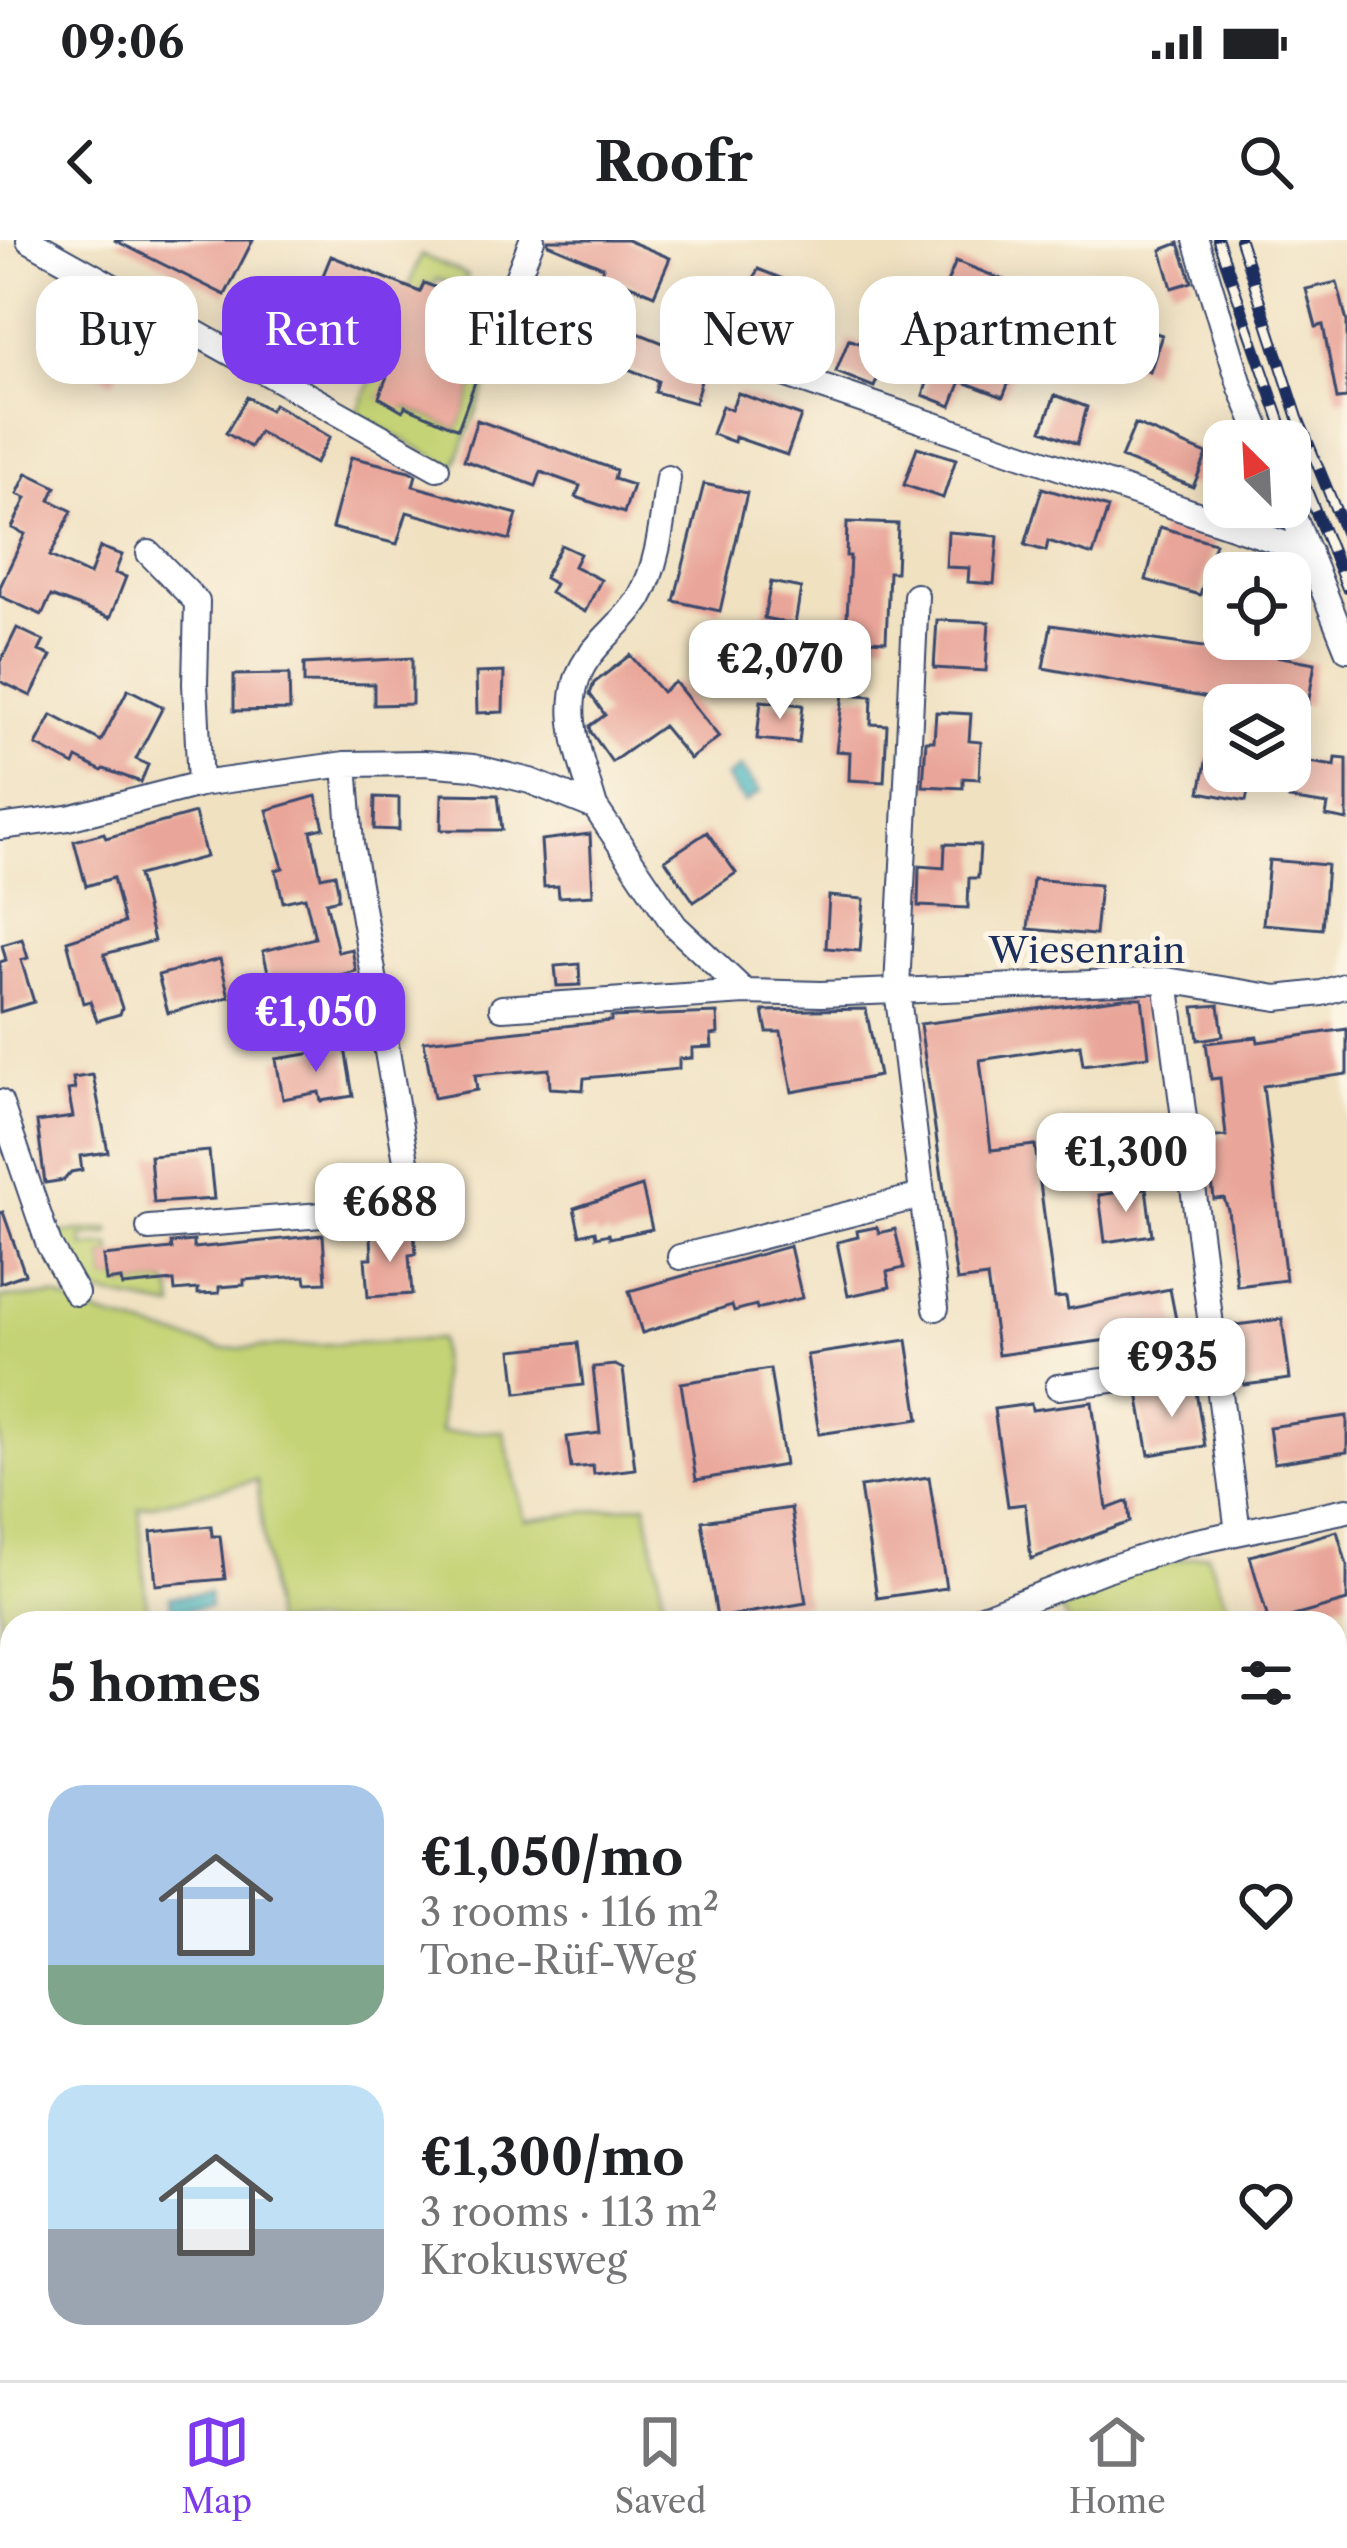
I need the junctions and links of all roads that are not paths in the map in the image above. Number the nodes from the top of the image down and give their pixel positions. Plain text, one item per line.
1 (28, 240) edge
2 (532, 240) edge
3 (1196, 240) edge
4 (518, 276) edge
5 (813, 384) edge
6 (1254, 420) edge
7 (437, 468) dead end
8 (668, 478) dead end
9 (1299, 528) edge
10 (1309, 552) joint
11 (149, 553) dead end
12 (1311, 557) edge
13 (916, 596) dead end
14 (1347, 649) edge
15 (345, 764) junction
16 (200, 784) junction
17 (595, 807) junction
18 (0, 827) edge
19 (1166, 980) junction
20 (1347, 985) edge
21 (898, 988) junction
22 (745, 992) junction
23 (502, 1008) dead end
24 (380, 1016) junction
25 (260, 1025) dead end
26 (0, 1102) edge
27 (920, 1196) junction
28 (149, 1228) dead end
29 (680, 1257) dead end
30 (76, 1293) dead end
31 (936, 1308) dead end
32 (1218, 1366) junction
33 (1058, 1387) dead end
34 (1347, 1510) edge
35 (1238, 1532) junction
36 (998, 1611) edge

1 - 7 street
2 - 4 street
3 - 6 street
5 - 10 street
8 - 17 street
9 - 10 street
11 - 16 street
12 - 14 street
13 - 21 street
15 - 16 street
15 - 17 street
15 - 24 street
16 - 18 street
17 - 22 street
19 - 20 street, Wiesenrain
19 - 21 street, Wiesenrain
19 - 32 street
21 - 22 street, Wiesenrain
21 - 27 street
22 - 23 street, Wiesenrain
24 - 25 street
24 - 28 street
26 - 30 street
27 - 29 street
27 - 31 street
32 - 33 street
32 - 35 street
34 - 35 street
35 - 36 street

